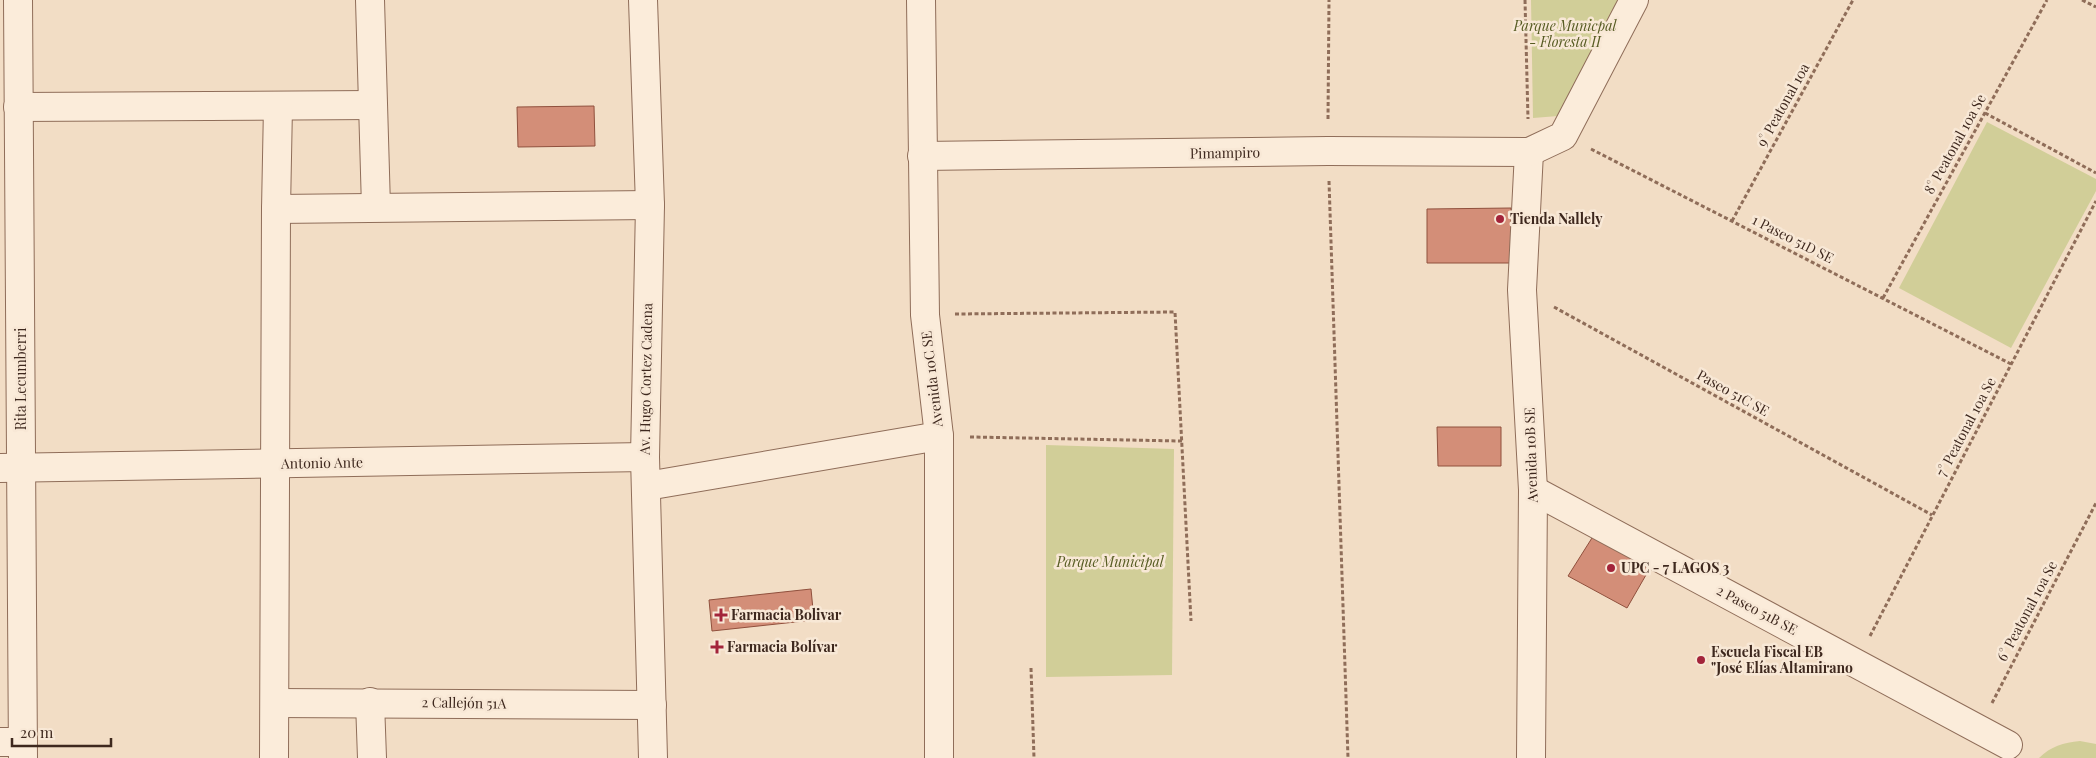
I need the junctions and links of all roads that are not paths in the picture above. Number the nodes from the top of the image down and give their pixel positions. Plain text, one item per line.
1 (18, 0) edge
2 (370, 0) edge
3 (642, 0) edge
4 (921, 0) edge
5 (1634, 0) edge
6 (372, 105) junction
7 (278, 106) junction
8 (18, 107) junction
9 (1529, 152) junction
10 (922, 156) junction
11 (650, 206) junction
12 (376, 207) junction
13 (276, 209) junction
14 (10, 214) edge
15 (939, 436) junction
16 (645, 457) junction
17 (274, 464) junction
18 (11, 468) edge
19 (647, 486) junction
20 (1533, 490) junction
21 (370, 702) junction
22 (275, 703) junction
23 (652, 706) junction
24 (2008, 744) dead end
25 (15, 747) edge
26 (274, 758) edge
27 (372, 758) edge
28 (653, 758) edge
29 (938, 758) edge
30 (1531, 758) edge

1 - 8 street, Rita Lecumberri
2 - 6 street
3 - 11 street, Av. Hugo Cortez Cadena
4 - 10 street, Avenida 10C SE
5 - 9 street
6 - 7 street
6 - 12 street
7 - 8 street
7 - 13 street
8 - 14 street, Rita Lecumberri
9 - 10 street, Pimampiro
9 - 20 street, Avenida 10B SE
10 - 15 street, Avenida 10C SE
11 - 12 street
11 - 16 street, Av. Hugo Cortez Cadena
12 - 13 street
13 - 17 street
14 - 18 street, Rita Lecumberri
15 - 19 street
15 - 29 street, Avenida 10C SE
16 - 17 street, Antonio Ante
16 - 19 street, Av. Hugo Cortez Cadena
17 - 18 street, Antonio Ante
17 - 22 street
18 - 25 street, Rita Lecumberri
19 - 23 street, Av. Hugo Cortez Cadena
20 - 24 street, 2 Paseo 51B SE
20 - 30 street, Avenida 10B SE
21 - 22 street, 2 Callejón 51A
21 - 23 street, 2 Callejón 51A
21 - 27 street
22 - 26 street
23 - 28 street, Av. Hugo Cortez Cadena

